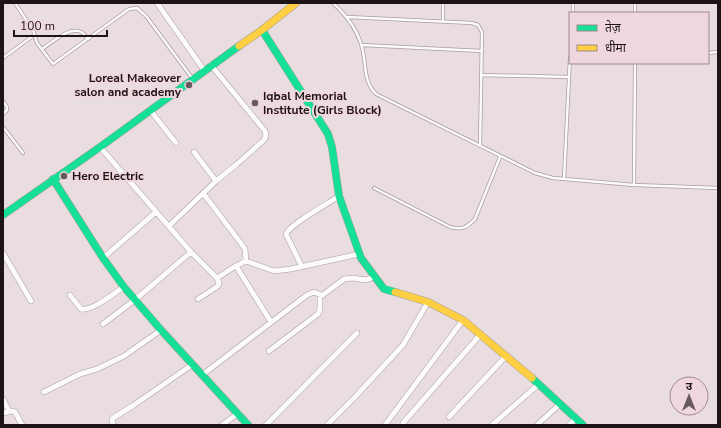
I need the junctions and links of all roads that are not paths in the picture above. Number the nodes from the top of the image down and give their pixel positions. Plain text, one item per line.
1 (15, 3) edge
2 (157, 3) edge
3 (296, 3) edge
4 (333, 3) edge
5 (443, 3) edge
6 (348, 17) junction
7 (443, 22) junction
8 (262, 30) junction
9 (34, 35) junction
10 (88, 39) junction
11 (362, 45) junction
12 (42, 49) junction
13 (482, 51) junction
14 (3, 58) edge
15 (570, 64) edge
16 (635, 64) edge
17 (211, 65) junction
18 (204, 70) junction
19 (481, 75) junction
20 (569, 77) junction
21 (193, 78) junction
22 (3, 100) edge
23 (150, 110) junction
24 (3, 114) edge
25 (3, 128) edge
26 (176, 143) dead end
27 (100, 146) junction
28 (480, 146) junction
29 (194, 152) dead end
30 (24, 153) dead end
31 (500, 157) junction
32 (52, 179) junction
33 (564, 179) junction
34 (216, 181) junction
35 (634, 184) junction
36 (374, 188) dead end
37 (718, 188) edge
38 (203, 193) junction
39 (339, 196) junction
40 (156, 212) junction
41 (3, 215) edge
42 (169, 226) junction
43 (191, 252) junction
44 (3, 253) edge
45 (359, 254) junction
46 (103, 258) junction
47 (246, 261) junction
48 (236, 266) junction
49 (302, 266) junction
50 (374, 277) junction
51 (217, 278) junction
52 (124, 287) junction
53 (70, 295) dead end
54 (321, 295) junction
55 (198, 299) dead end
56 (136, 300) junction
57 (31, 301) dead end
58 (428, 302) junction
59 (463, 320) junction
60 (271, 322) junction
61 (103, 324) dead end
62 (161, 330) junction
63 (357, 333) dead end
64 (480, 335) junction
65 (270, 351) dead end
66 (506, 356) junction
67 (193, 364) junction
68 (202, 375) junction
69 (539, 384) junction
70 (44, 392) dead end
71 (3, 399) edge
72 (560, 404) junction
73 (9, 411) junction
74 (3, 412) edge
75 (237, 414) junction
76 (449, 417) dead end
77 (576, 418) junction
78 (404, 423) dead end
79 (22, 425) edge
80 (113, 425) edge
81 (222, 425) edge
82 (248, 425) edge
83 (266, 425) edge
84 (327, 425) edge
85 (385, 425) edge
86 (492, 425) edge
87 (537, 425) edge
88 (569, 425) edge
89 (583, 425) edge

1 - 9 lane
2 - 18 street
3 - 8 street
4 - 6 lane
5 - 7 lane
6 - 7 lane
6 - 11 lane
7 - 13 lane
8 - 17 street
8 - 39 street
9 - 12 lane
9 - 14 lane
10 - 12 lane
10 - 12 lane
10 - 21 lane
11 - 13 lane
11 - 28 lane
13 - 19 lane
15 - 20 lane
16 - 35 lane
17 - 18 street
17 - 34 street
18 - 21 street
19 - 20 lane
19 - 28 lane
20 - 33 lane
21 - 23 street
22 - 24 lane
23 - 26 street
23 - 27 street
25 - 30 lane
27 - 32 street
27 - 40 street
28 - 31 lane
29 - 34 street
31 - 33 lane
31 - 36 lane
32 - 41 street
32 - 46 street
33 - 35 lane
34 - 38 street
35 - 37 lane
38 - 42 street
38 - 47 street
39 - 45 street
39 - 49 street
40 - 42 street
40 - 46 street
42 - 43 street
43 - 51 street
43 - 56 street
44 - 57 street
45 - 49 street
45 - 50 street
46 - 52 street
47 - 48 street
47 - 49 street
48 - 51 street
48 - 60 street
50 - 54 street
50 - 58 street
51 - 55 street
52 - 53 street
52 - 56 street
54 - 60 street
54 - 65 street
56 - 61 street
56 - 62 street
58 - 59 street
58 - 84 street
59 - 64 street
59 - 85 street
60 - 68 street
62 - 67 street
62 - 70 street
63 - 83 street
64 - 66 street
64 - 78 street
66 - 69 street
66 - 76 street
67 - 68 street
67 - 80 street
68 - 75 street
69 - 72 street
69 - 86 street
71 - 73 street
72 - 77 street
72 - 87 street
73 - 74 street
73 - 79 street
75 - 81 street
75 - 82 street
77 - 88 street
77 - 89 street

